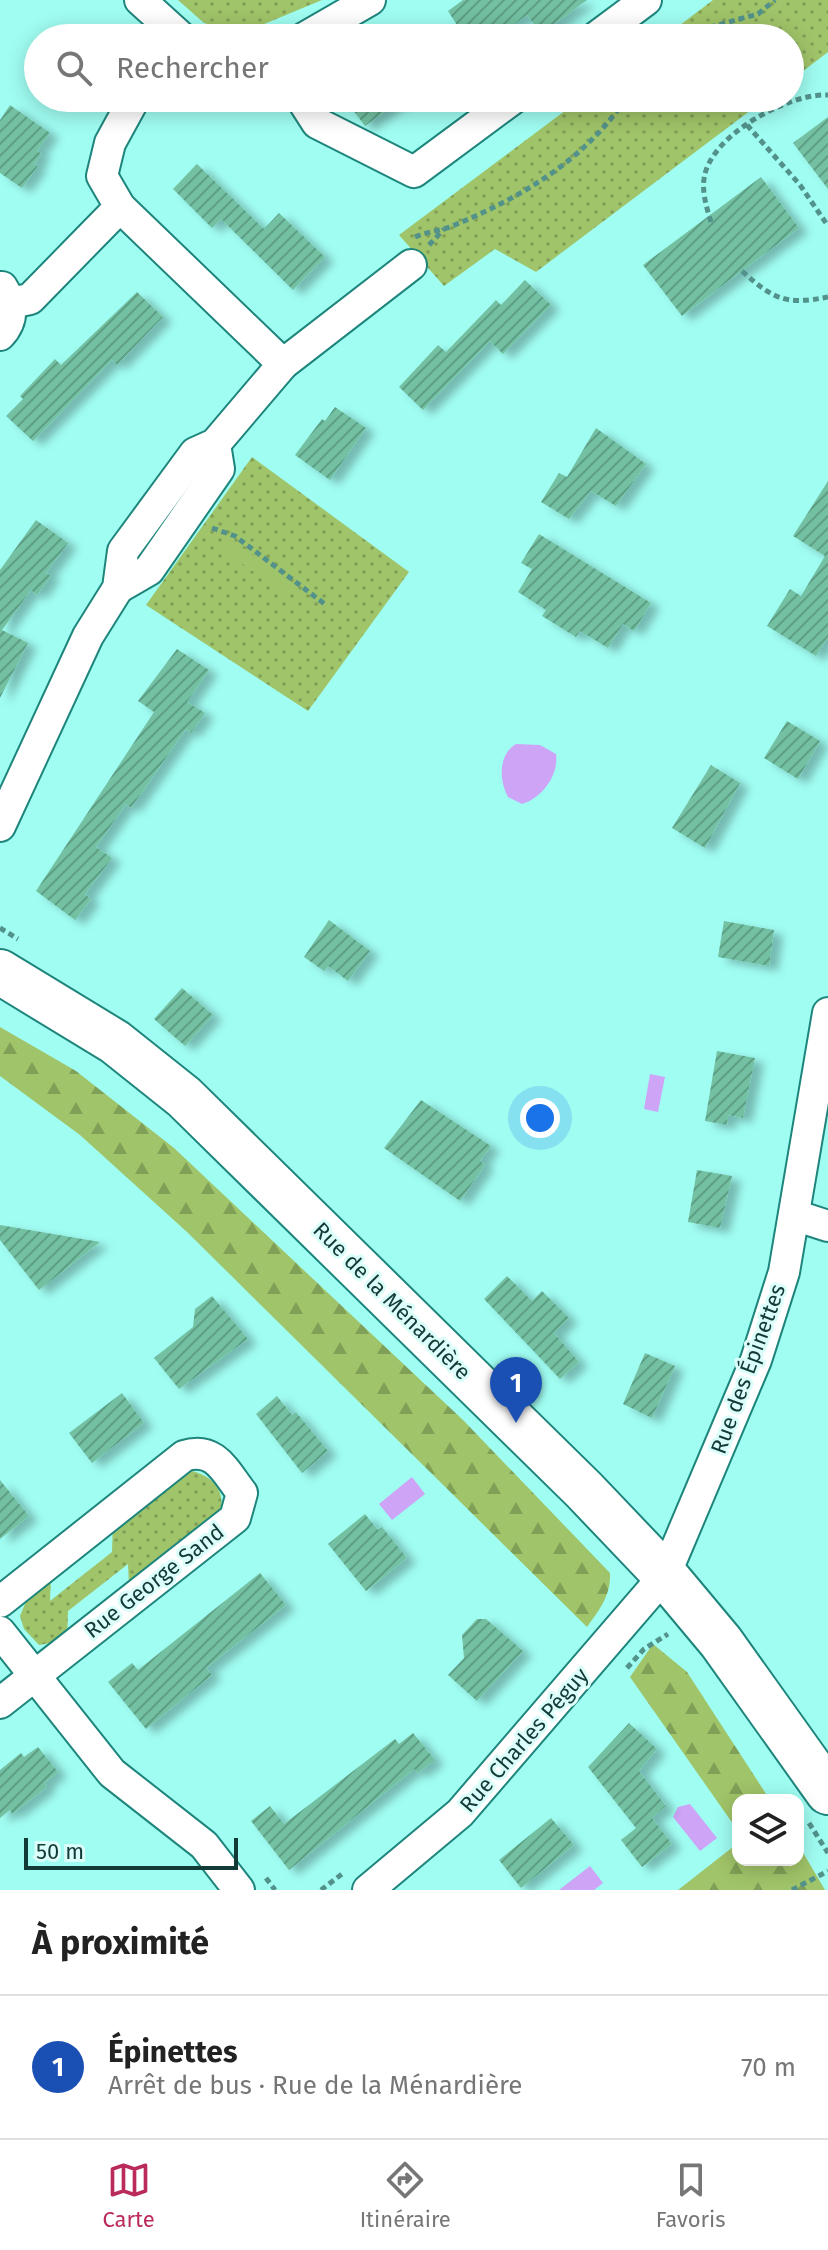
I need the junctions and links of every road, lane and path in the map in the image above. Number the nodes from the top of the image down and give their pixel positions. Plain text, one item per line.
1 (140, 0) edge
2 (370, 0) edge
3 (646, 0) edge
4 (775, 0) edge
5 (167, 24) edge
6 (328, 24) edge
7 (614, 24) edge
8 (721, 24) edge
9 (828, 95) edge
10 (804, 98) edge
11 (127, 112) edge
12 (310, 112) edge
13 (495, 112) edge
14 (616, 112) edge
15 (766, 112) edge
16 (747, 125) junction
17 (120, 207) junction
18 (711, 222) dead end
19 (828, 226) edge
20 (408, 253) joint
21 (742, 271) dead end
22 (5, 294) edge
23 (828, 297) edge
24 (0, 335) edge
25 (283, 364) junction
26 (215, 444) junction
27 (185, 518) junction
28 (118, 588) junction
29 (326, 605) dead end
30 (0, 826) edge
31 (0, 972) edge
32 (828, 1013) edge
33 (794, 1215) junction
34 (828, 1226) edge
35 (665, 1575) junction
36 (0, 1602) edge
37 (0, 1632) edge
38 (35, 1675) junction
39 (0, 1703) edge
40 (816, 1804) edge
41 (828, 1853) edge
42 (828, 1871) edge
43 (251, 1883) edge
44 (275, 1890) edge
45 (368, 1890) edge
46 (792, 1890) edge

1 - 5 street
2 - 6 street
3 - 7 street
4 - 8 path
9 - 10 path
11 - 17 street
12 - 13 street
14 - 20 path
15 - 16 path
16 - 18 path
16 - 19 path
17 - 22 street
17 - 25 street
20 - 25 street
21 - 23 path
22 - 24 street
25 - 26 street
26 - 27 street
26 - 28 street
27 - 28 street
27 - 29 path
28 - 30 street
31 - 35 main road, Rue de la Ménardière
32 - 33 street, Rue des Épinettes
33 - 34 street
33 - 35 street, Rue des Épinettes
35 - 40 main road, Rue de la Ménardière
35 - 45 street, Rue Charles Péguy
36 - 38 street, Rue George Sand
37 - 38 street
38 - 39 street, Rue George Sand
38 - 43 street
40 - 41 path
42 - 46 path
43 - 44 path

